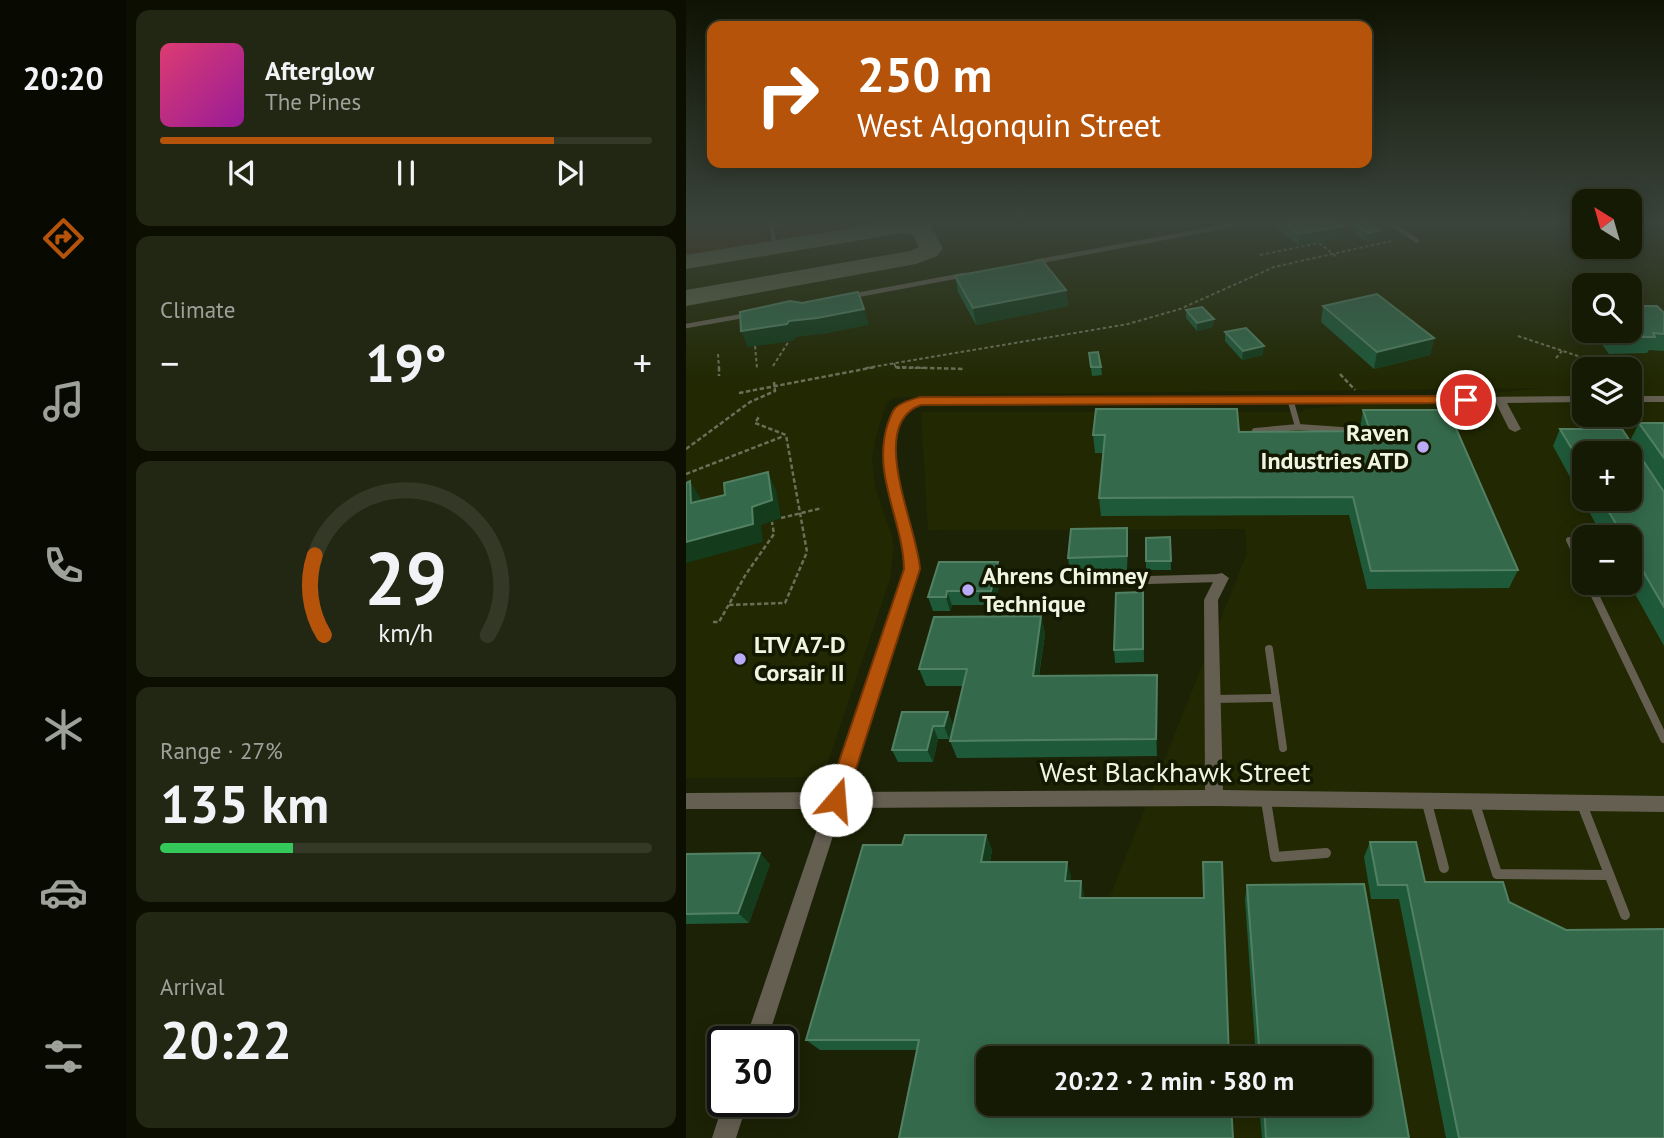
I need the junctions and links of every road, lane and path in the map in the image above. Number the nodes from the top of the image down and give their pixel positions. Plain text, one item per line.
1 (955, 276) edge
2 (1254, 276) edge
3 (849, 296) edge
4 (754, 314) edge
5 (686, 326) edge
6 (1518, 336) dead end
7 (789, 341) dead end
8 (755, 346) dead end
9 (1562, 351) junction
10 (718, 354) dead end
11 (1581, 357) edge
12 (1556, 358) dead end
13 (894, 363) junction
14 (773, 366) dead end
15 (757, 369) dead end
16 (964, 369) dead end
17 (1340, 374) dead end
18 (719, 376) dead end
19 (774, 384) junction
20 (739, 393) dead end
21 (1572, 399) edge
22 (1642, 399) edge
23 (1664, 399) edge
24 (1499, 400) junction
25 (1365, 401) junction
26 (1291, 402) junction
27 (760, 415) dead end
28 (1298, 427) junction
29 (1515, 429) dead end
30 (1342, 430) edge
31 (1255, 431) edge
32 (786, 435) junction
33 (686, 449) edge
34 (686, 474) edge
35 (822, 508) dead end
36 (800, 513) junction
37 (781, 518) dead end
38 (772, 522) dead end
39 (1569, 540) dead end
40 (1572, 546) edge
41 (1222, 578) joint
42 (1075, 582) dead end
43 (1595, 595) edge
44 (729, 605) junction
45 (713, 621) dead end
46 (1269, 649) dead end
47 (1276, 698) junction
48 (1213, 699) junction
49 (1664, 739) edge
50 (1283, 748) dead end
51 (1214, 798) junction
52 (1266, 799) junction
53 (836, 800) junction
54 (1426, 801) junction
55 (686, 802) edge
56 (1474, 802) junction
57 (1581, 804) junction
58 (1664, 804) edge
59 (1326, 853) dead end
60 (1444, 868) dead end
61 (1608, 875) junction
62 (1625, 915) dead end
63 (761, 1026) edge
64 (731, 1117) edge
65 (724, 1138) edge

1 - 3 lane
2 - 13 path
4 - 5 lane
6 - 9 path
7 - 14 path
8 - 15 path
9 - 11 path
9 - 12 path
10 - 18 path
13 - 16 path
13 - 19 path
17 - 25 path
19 - 20 path
19 - 33 path
21 - 24 street
22 - 23 street
24 - 25 street
24 - 29 street
25 - 26 street
26 - 28 lane
26 - 53 street
27 - 32 path
28 - 30 lane
28 - 31 lane
32 - 34 path
32 - 36 path
35 - 36 path
36 - 37 path
36 - 44 path
38 - 44 path
39 - 40 lane
41 - 42 lane
41 - 48 street
43 - 49 lane
44 - 45 path
46 - 47 lane
47 - 48 lane
47 - 50 lane
48 - 51 street
51 - 52 street, West Blackhawk Street
51 - 53 street, West Blackhawk Street
52 - 54 street, West Blackhawk Street
52 - 59 lane
53 - 55 street, West Blackhawk Street
53 - 63 street
54 - 56 street, West Blackhawk Street
54 - 60 lane
56 - 57 street, West Blackhawk Street
56 - 61 lane
57 - 58 street, West Blackhawk Street
57 - 61 lane
61 - 62 lane
64 - 65 street

